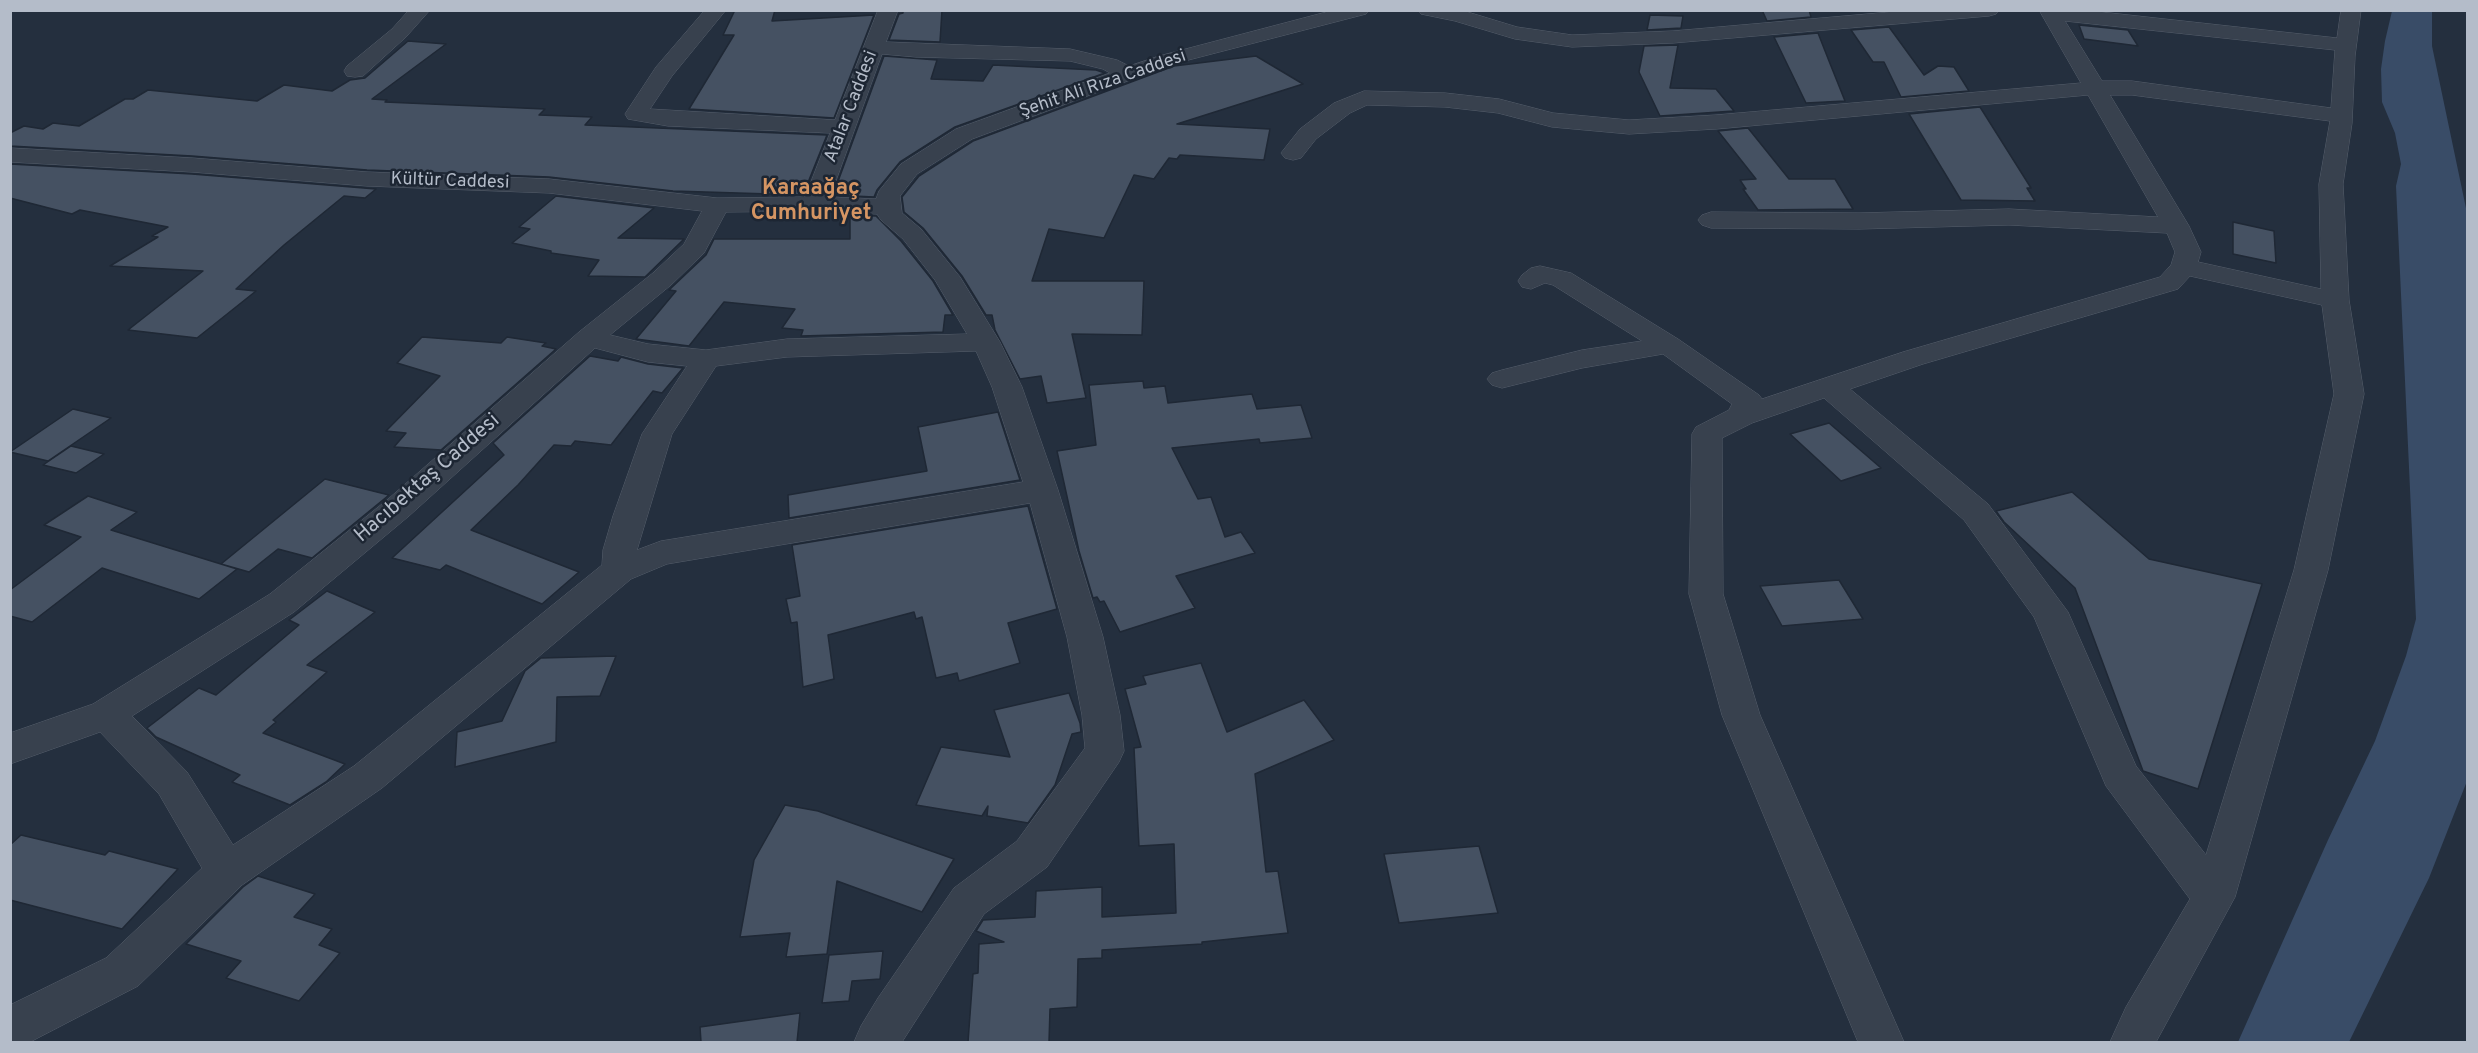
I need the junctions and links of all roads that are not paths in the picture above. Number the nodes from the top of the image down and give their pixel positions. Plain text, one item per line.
1 (420, 10) edge
2 (716, 10) edge
3 (888, 10) edge
4 (1359, 10) edge
5 (1428, 10) edge
6 (1989, 10) edge
7 (2351, 10) edge
8 (2050, 12) edge
9 (2346, 45) junction
10 (875, 47) junction
11 (355, 71) dead end
12 (1126, 74) junction
13 (2095, 88) junction
14 (2341, 116) junction
15 (845, 127) junction
16 (1293, 153) dead end
17 (10, 155) edge
18 (815, 204) junction
19 (717, 205) junction
20 (889, 211) junction
21 (1711, 220) dead end
22 (2176, 226) junction
23 (2184, 267) junction
24 (1531, 281) dead end
25 (2335, 300) junction
26 (589, 338) junction
27 (986, 342) junction
28 (1668, 345) junction
29 (705, 359) junction
30 (1502, 379) dead end
31 (1828, 386) junction
32 (1741, 416) junction
33 (1042, 490) junction
34 (619, 570) junction
35 (106, 714) junction
36 (10, 749) edge
37 (227, 872) junction
38 (2214, 897) junction
39 (10, 1029) edge
40 (877, 1042) edge
41 (1881, 1042) edge
42 (2133, 1042) edge

1 - 11 street
2 - 15 street
3 - 10 street, Atalar Caddesi
4 - 12 street, Şehit Ali Rıza Caddesi
5 - 6 street
7 - 9 street
8 - 9 street
8 - 13 street
9 - 14 street
10 - 12 street
10 - 15 street, Atalar Caddesi
12 - 20 street, Şehit Ali Rıza Caddesi
13 - 14 street
13 - 16 street
13 - 22 street
14 - 25 street
15 - 18 street, Atalar Caddesi
17 - 19 street, Kültür Caddesi
18 - 19 street, Kültür Caddesi
18 - 20 street, Kültür Caddesi
19 - 26 street, Hacıbektaş Caddesi
20 - 27 street
21 - 22 street
22 - 23 street
23 - 25 street
23 - 31 street
24 - 28 street
25 - 38 street
26 - 29 street
26 - 35 street, Hacıbektaş Caddesi
27 - 29 street
27 - 33 street
28 - 30 street
28 - 32 street
29 - 34 street
31 - 32 street
31 - 38 street
32 - 41 street
33 - 34 street
33 - 40 street
34 - 37 street
35 - 36 street, Hacıbektaş Caddesi
35 - 37 street
37 - 39 street
38 - 42 street

